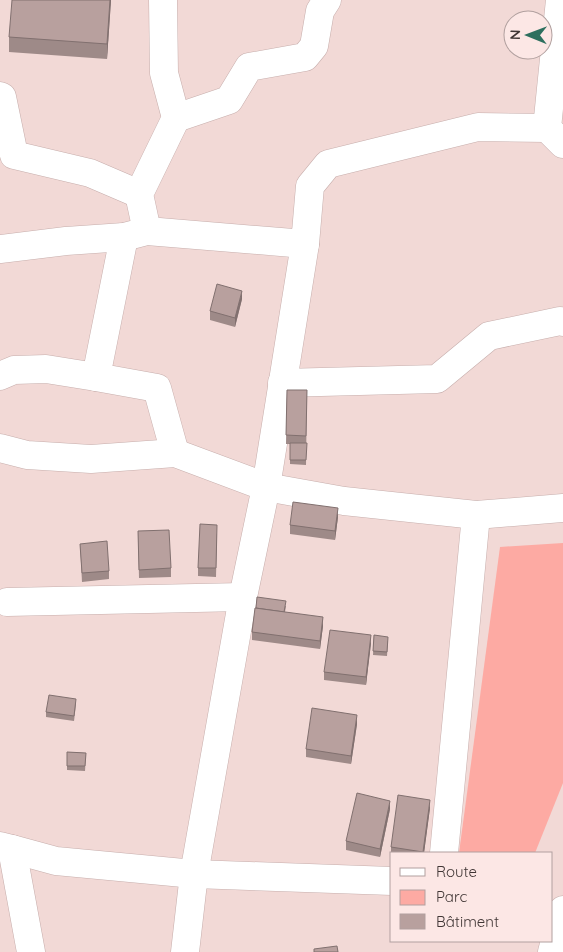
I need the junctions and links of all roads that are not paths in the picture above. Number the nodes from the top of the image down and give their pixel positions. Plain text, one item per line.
1 (164, 0) edge
2 (327, 0) edge
3 (560, 0) edge
4 (0, 96) edge
5 (176, 118) junction
6 (555, 136) edge
7 (139, 194) junction
8 (136, 234) junction
9 (305, 244) junction
10 (0, 249) edge
11 (563, 322) edge
12 (0, 376) edge
13 (96, 376) junction
14 (282, 383) junction
15 (0, 448) edge
16 (175, 453) junction
17 (266, 487) junction
18 (563, 508) edge
19 (476, 515) junction
20 (243, 597) junction
21 (6, 602) dead end
22 (6, 847) edge
23 (444, 852) edge
24 (194, 874) junction
25 (390, 881) edge
26 (563, 910) edge
27 (31, 952) edge
28 (185, 952) edge
29 (552, 952) edge

1 - 5 street
2 - 5 street
3 - 6 street
4 - 7 street
5 - 7 street
6 - 9 street
7 - 8 street
8 - 9 street
8 - 10 street
8 - 13 street
9 - 14 street
11 - 14 street
12 - 13 street
13 - 16 street
14 - 17 street
15 - 16 street
16 - 17 street
17 - 19 street
17 - 20 street
18 - 19 street
19 - 23 street
20 - 21 street
20 - 24 street
22 - 24 street
22 - 27 street
24 - 25 street
24 - 28 street
26 - 29 street

